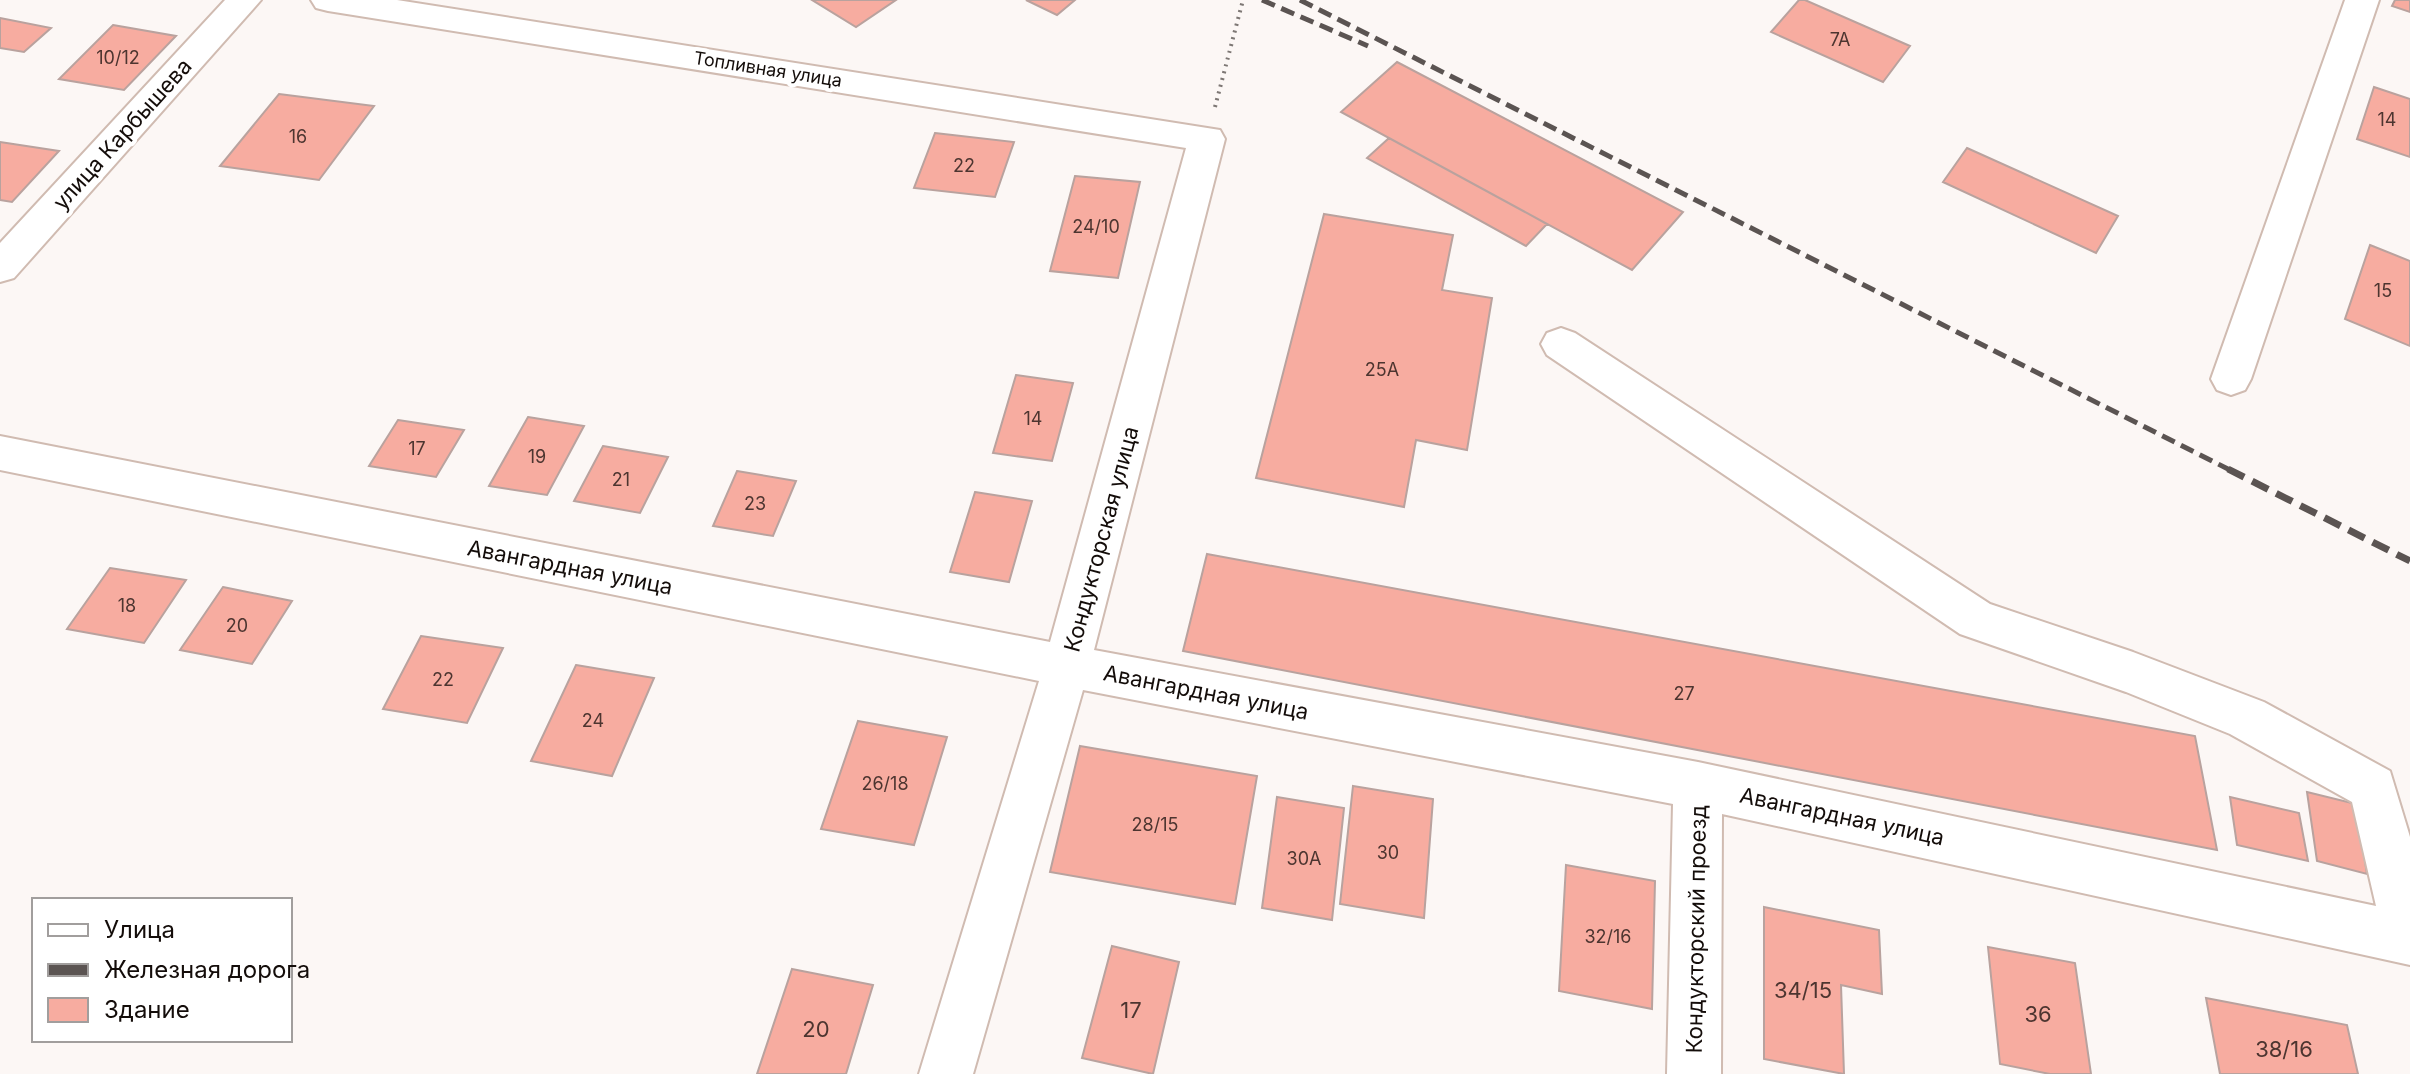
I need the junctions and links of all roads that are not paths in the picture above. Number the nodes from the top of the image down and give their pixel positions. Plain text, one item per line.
1 (244, 0) edge
2 (328, 0) edge
3 (2362, 0) edge
4 (1207, 139) joint
5 (0, 268) edge
6 (1561, 344) dead end
7 (2231, 379) dead end
8 (0, 453) edge
9 (1067, 666) junction
10 (1698, 785) junction
11 (2410, 939) edge
12 (946, 1074) edge
13 (1694, 1074) edge

1 - 5 street, улица Карбышева
2 - 4 street, Топливная улица
3 - 7 street
4 - 9 street, Кондукторская улица
6 - 11 street
8 - 9 street, Авангардная улица
9 - 10 street, Авангардная улица
9 - 12 street, Кондукторская улица
10 - 11 street, Авангардная улица
10 - 13 street, Кондукторский проезд

